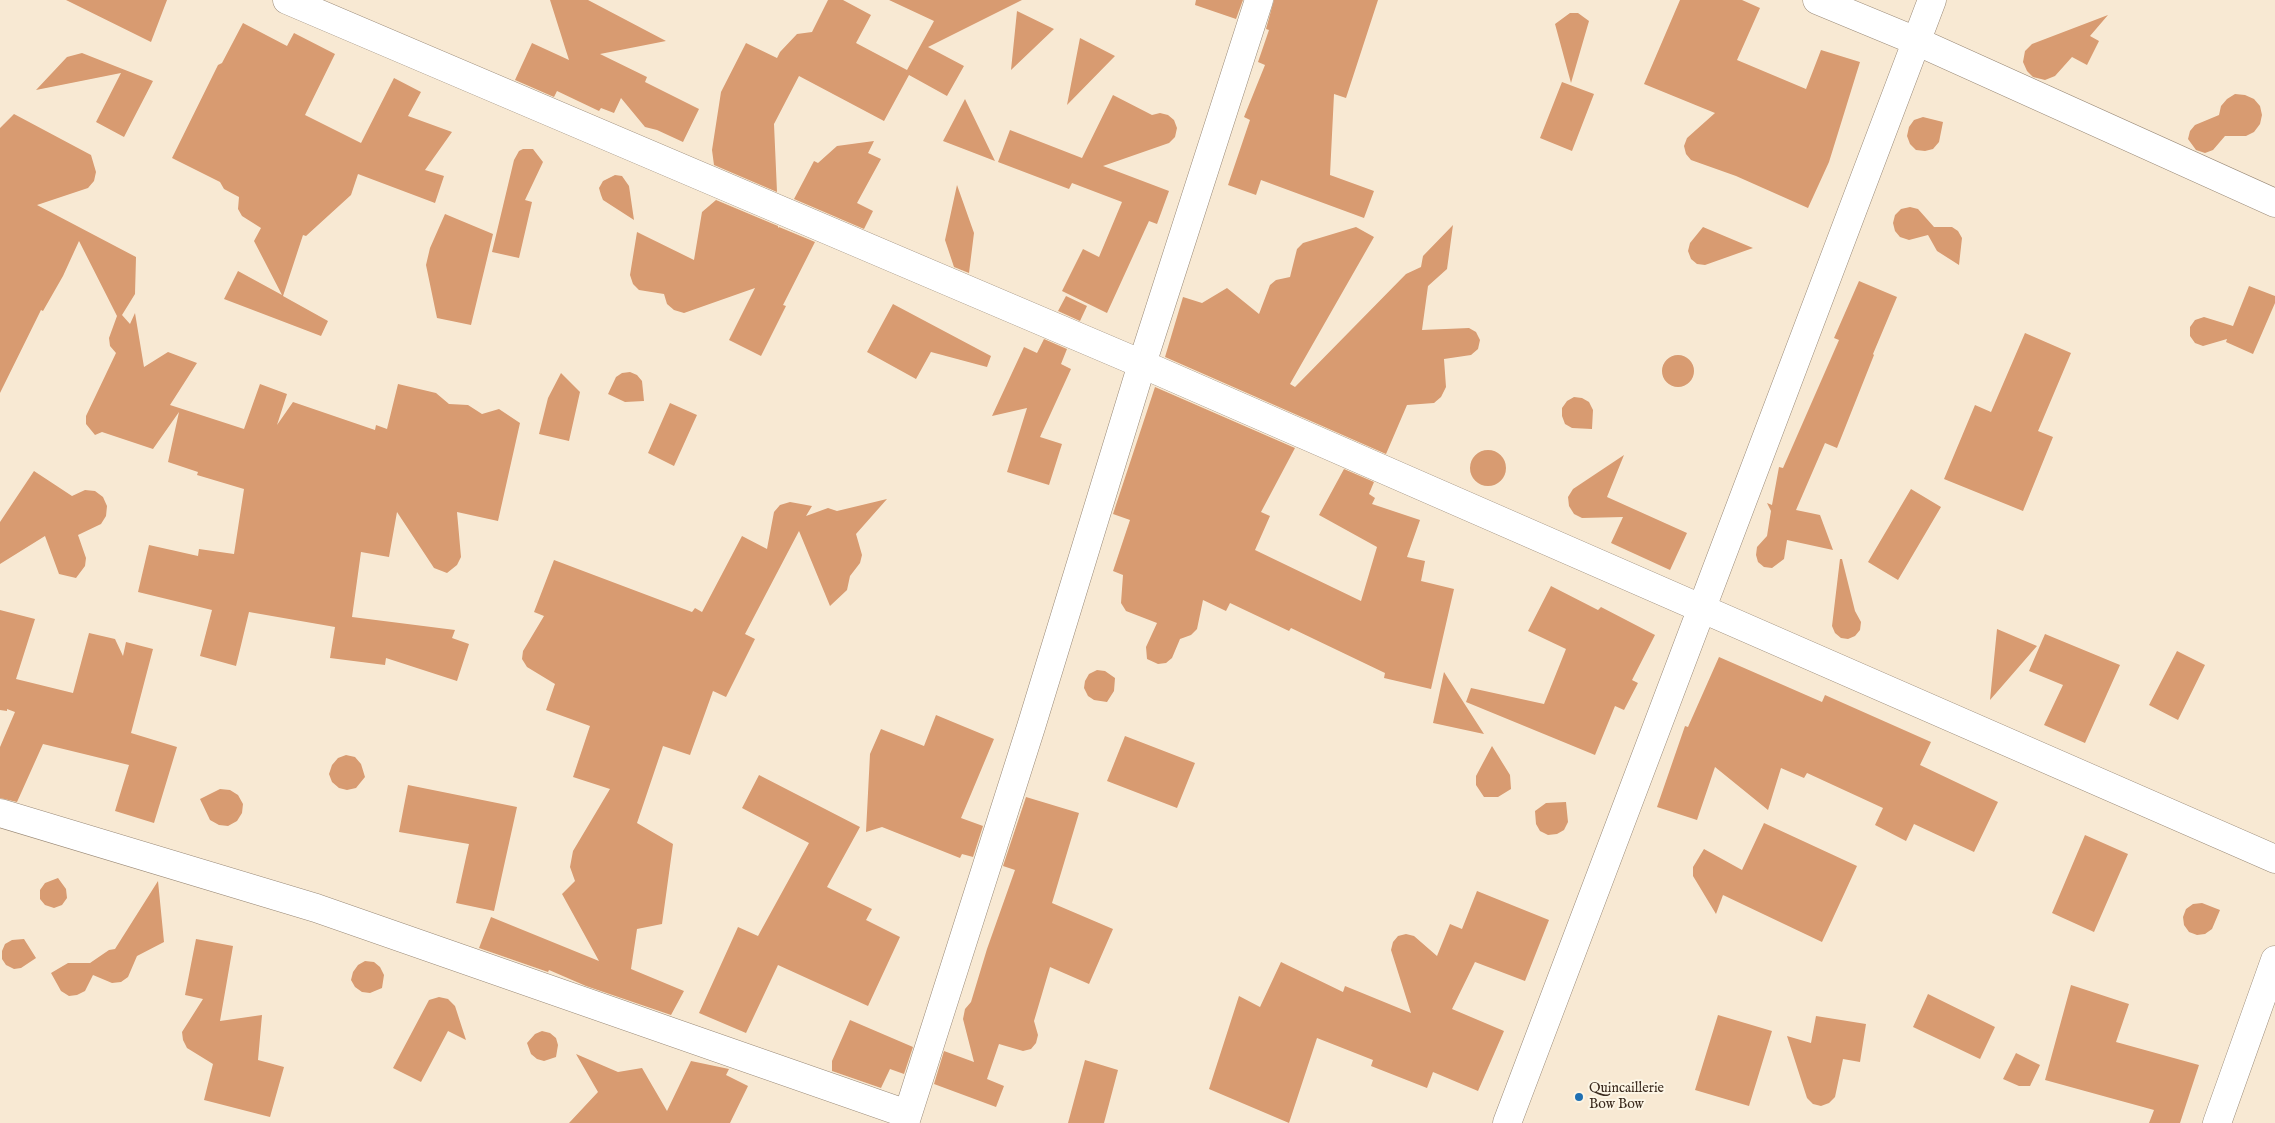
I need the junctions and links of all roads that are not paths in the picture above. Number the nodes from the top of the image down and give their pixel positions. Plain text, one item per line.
1 (287, 0) edge
2 (1259, 0) edge
3 (1817, 0) edge
4 (1932, 0) edge
5 (1916, 40) junction
6 (2275, 203) edge
7 (1142, 364) junction
8 (1702, 608) junction
9 (0, 813) edge
10 (2275, 859) edge
11 (2275, 960) edge
12 (906, 1119) edge
13 (1507, 1123) edge
14 (2218, 1123) edge

1 - 7 street
2 - 7 street
3 - 5 street
4 - 5 street
5 - 6 street
5 - 8 street
7 - 8 street
7 - 12 street
8 - 10 street
8 - 13 street
9 - 12 street
11 - 14 street

